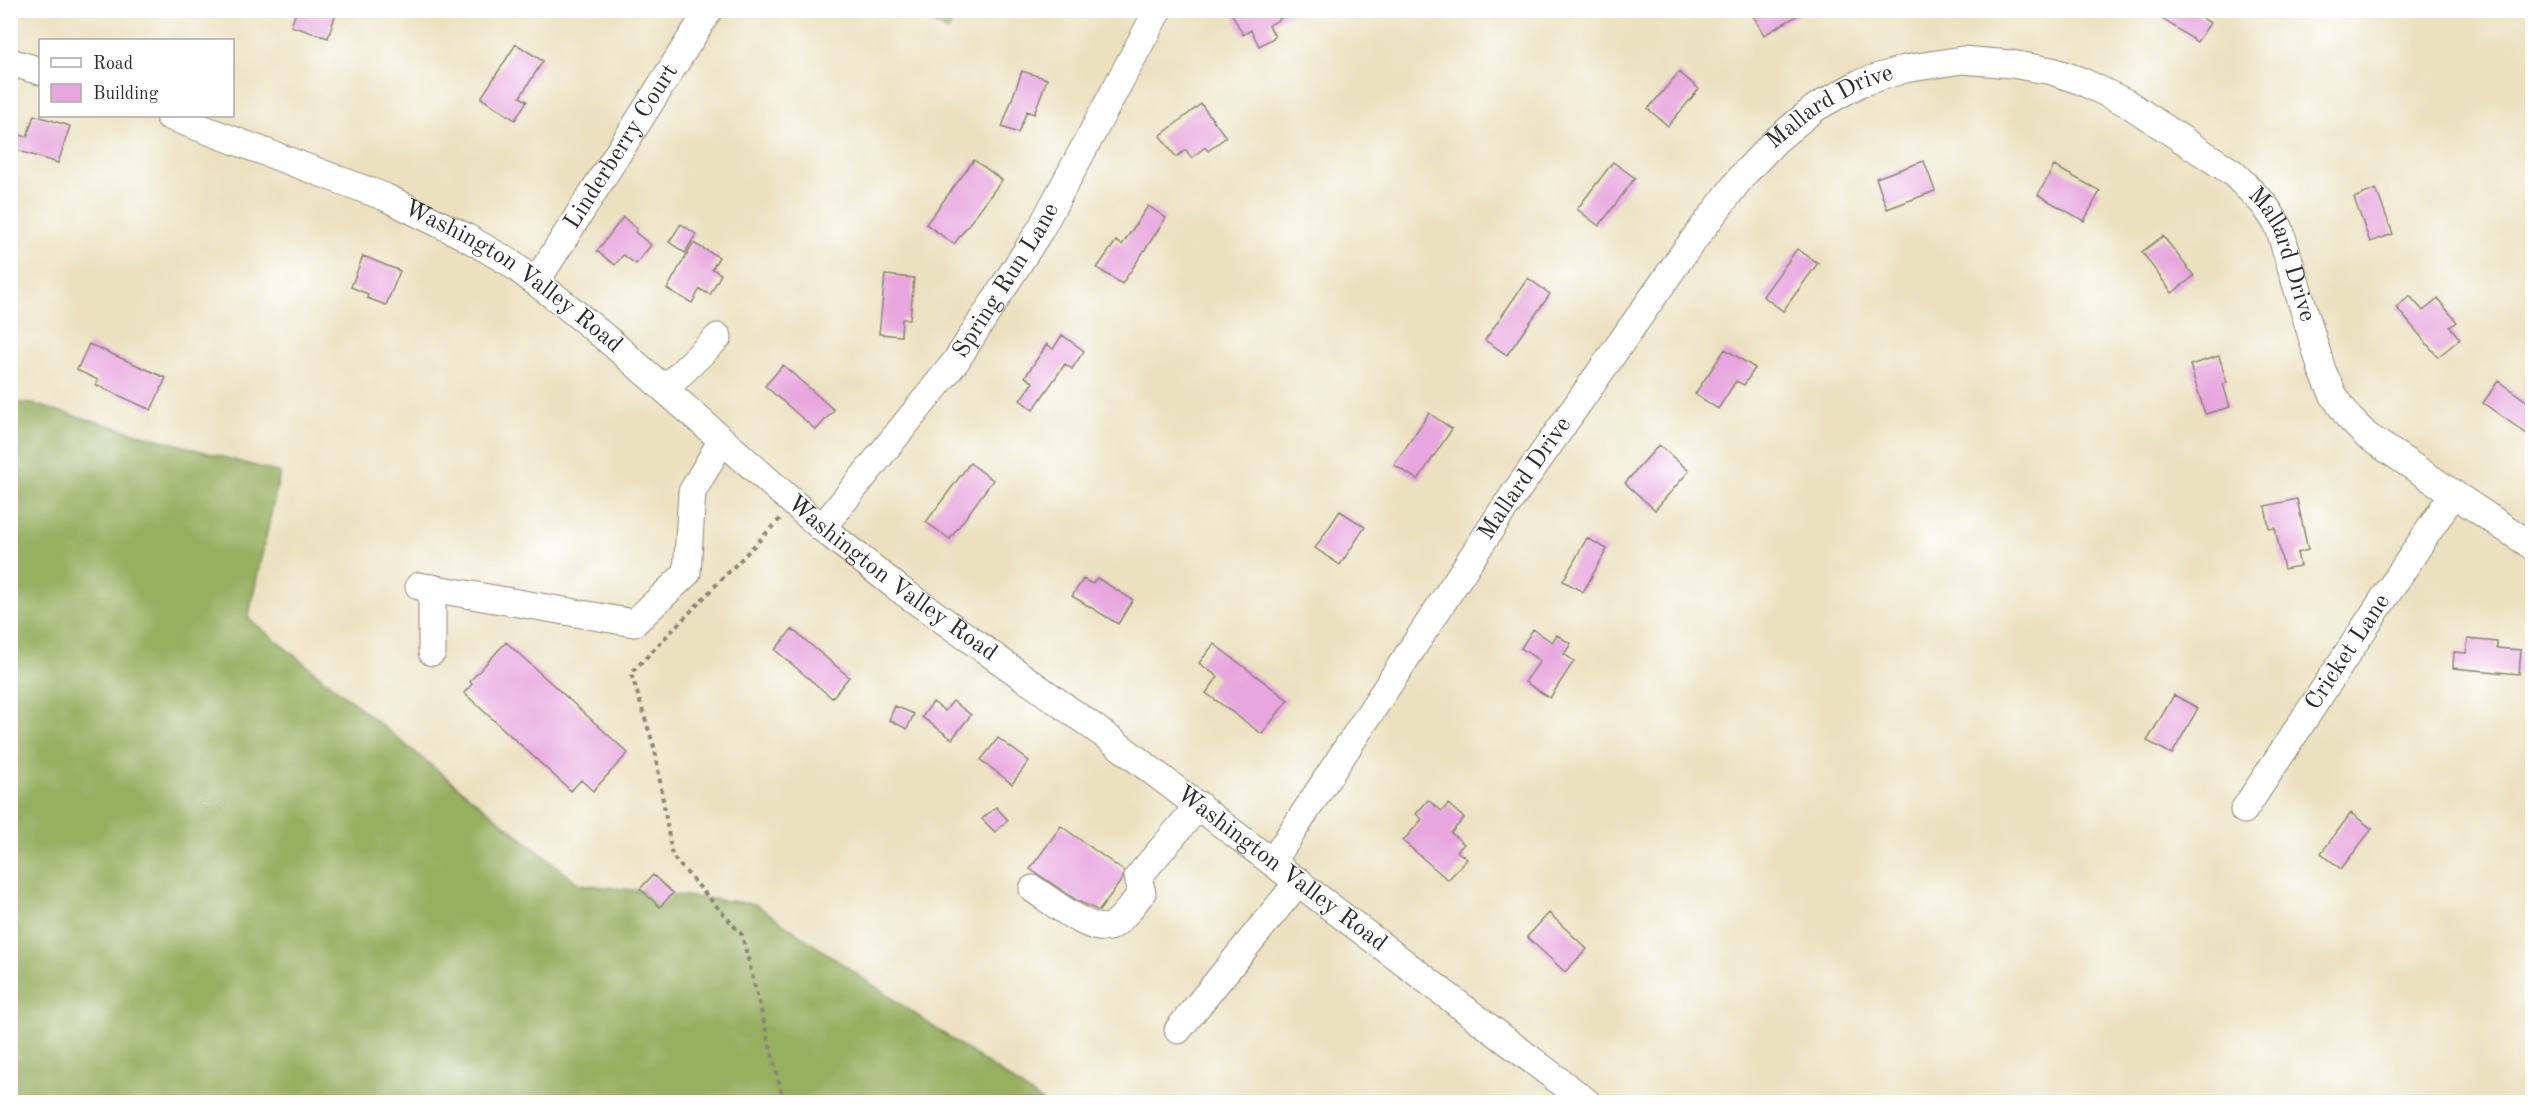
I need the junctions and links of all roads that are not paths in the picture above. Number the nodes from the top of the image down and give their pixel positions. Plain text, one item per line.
1 (709, 10) edge
2 (1158, 10) edge
3 (10, 62) edge
4 (39, 71) edge
5 (172, 117) edge
6 (536, 282) junction
7 (718, 337) dead end
8 (665, 390) junction
9 (722, 440) junction
10 (2453, 494) junction
11 (822, 528) junction
12 (2532, 546) edge
13 (432, 652) dead end
14 (1199, 806) junction
15 (2244, 810) dead end
16 (1273, 861) junction
17 (1299, 881) junction
18 (1033, 889) dead end
19 (1178, 1030) dead end
20 (1587, 1102) edge

1 - 6 street, Linderberry Court
2 - 11 street, Spring Run Lane
3 - 4 street
5 - 6 street, Washington Valley Road
6 - 8 street, Washington Valley Road
7 - 8 street
8 - 9 street, Washington Valley Road
9 - 11 street, Washington Valley Road
9 - 13 street
10 - 12 street, Mallard Drive
10 - 15 street, Cricket Lane
10 - 16 street, Mallard Drive
11 - 14 street, Washington Valley Road
14 - 16 street, Washington Valley Road
14 - 18 street
16 - 17 street, Washington Valley Road
17 - 19 street
17 - 20 street, Washington Valley Road

